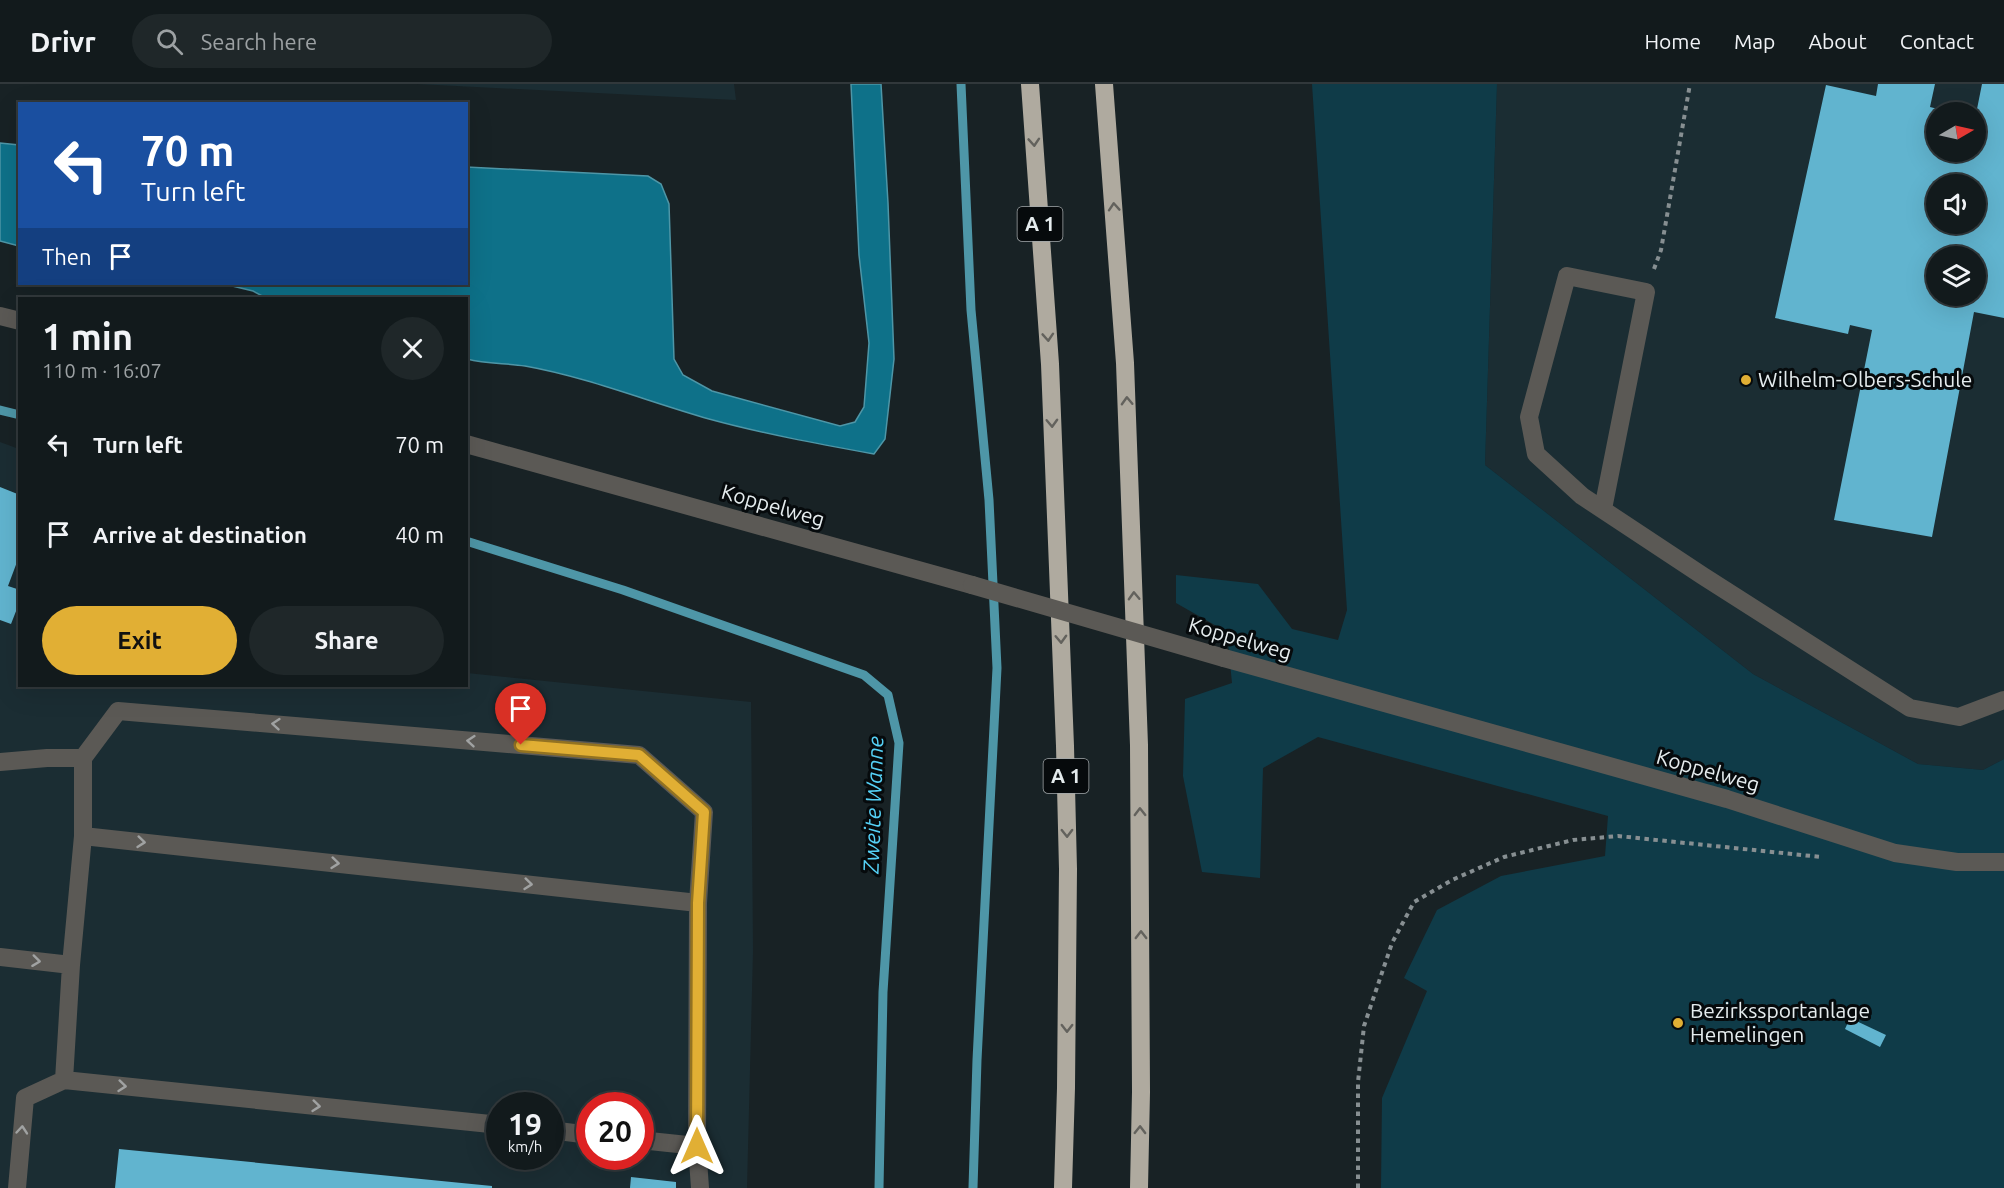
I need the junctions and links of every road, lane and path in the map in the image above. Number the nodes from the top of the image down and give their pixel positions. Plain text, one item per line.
1 (1030, 84) edge
2 (1104, 84) edge
3 (1690, 84) edge
4 (1646, 292) junction
5 (0, 316) edge
6 (18, 320) edge
7 (468, 445) edge
8 (1604, 509) junction
9 (2004, 700) edge
10 (83, 758) junction
11 (0, 762) edge
12 (83, 836) junction
13 (1823, 857) dead end
14 (2004, 862) edge
15 (698, 903) junction
16 (0, 957) edge
17 (71, 965) junction
18 (64, 1080) junction
19 (486, 1124) edge
20 (654, 1141) edge
21 (697, 1146) junction
22 (17, 1188) edge
23 (700, 1188) edge
24 (1064, 1188) edge
25 (1139, 1188) edge
26 (1358, 1188) edge

1 -> 24 highway, A 1
25 -> 2 highway
3 - 4 path
4 - 8 street
4 - 8 street
5 - 6 street
7 - 14 street, Koppelweg, bridge
8 - 9 street
10 - 11 street
10 - 12 street
15 -> 10 street
12 -> 15 street
12 - 17 street
13 - 26 path
15 - 21 street
16 -> 17 street
17 - 18 street
18 -> 19 street
22 -> 18 street
20 - 21 street
21 - 23 street

